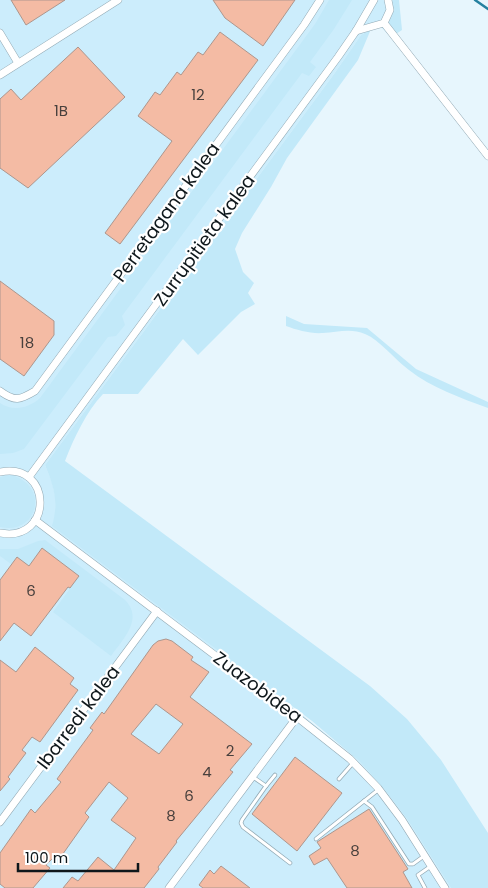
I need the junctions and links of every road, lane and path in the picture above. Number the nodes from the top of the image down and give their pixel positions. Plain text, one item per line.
1 (118, 0) edge
2 (320, 0) edge
3 (374, 0) edge
4 (388, 0) edge
5 (107, 3) edge
6 (384, 23) junction
7 (356, 31) junction
8 (0, 33) edge
9 (18, 63) junction
10 (0, 74) edge
11 (488, 156) edge
12 (0, 391) edge
13 (0, 472) edge
14 (29, 478) junction
15 (35, 520) junction
16 (0, 532) edge
17 (157, 612) junction
18 (297, 716) junction
19 (354, 762) junction
20 (275, 775) dead end
21 (252, 777) junction
22 (339, 779) dead end
23 (266, 786) junction
24 (379, 789) junction
25 (364, 801) junction
26 (0, 822) edge
27 (316, 839) dead end
28 (425, 856) junction
29 (290, 862) dead end
30 (431, 866) junction
31 (169, 888) edge
32 (425, 888) edge
33 (445, 888) edge

1 - 5 street
2 - 12 street, Perretagana kalea
3 - 7 street, Zurrupitieta kalea
4 - 6 street
5 - 9 street
6 - 7 street
6 - 11 street
7 - 14 street, Zurrupitieta kalea
8 - 9 street
9 - 10 street
13 - 14 street
14 - 15 street
15 - 16 street
15 - 17 street, Zuazobidea
17 - 18 street, Zuazobidea
17 - 26 street, Ibarredi kalea
18 - 19 street, Zuazobidea
18 - 21 street
19 - 22 lane
19 - 24 street, Zuazobidea
20 - 23 lane
21 - 23 lane
21 - 31 street
23 - 29 lane
24 - 25 lane
24 - 28 street, Zuazobidea
25 - 27 lane
25 - 28 lane
28 - 30 street, Zuazobidea
30 - 32 lane
30 - 33 street, Zuazobidea

